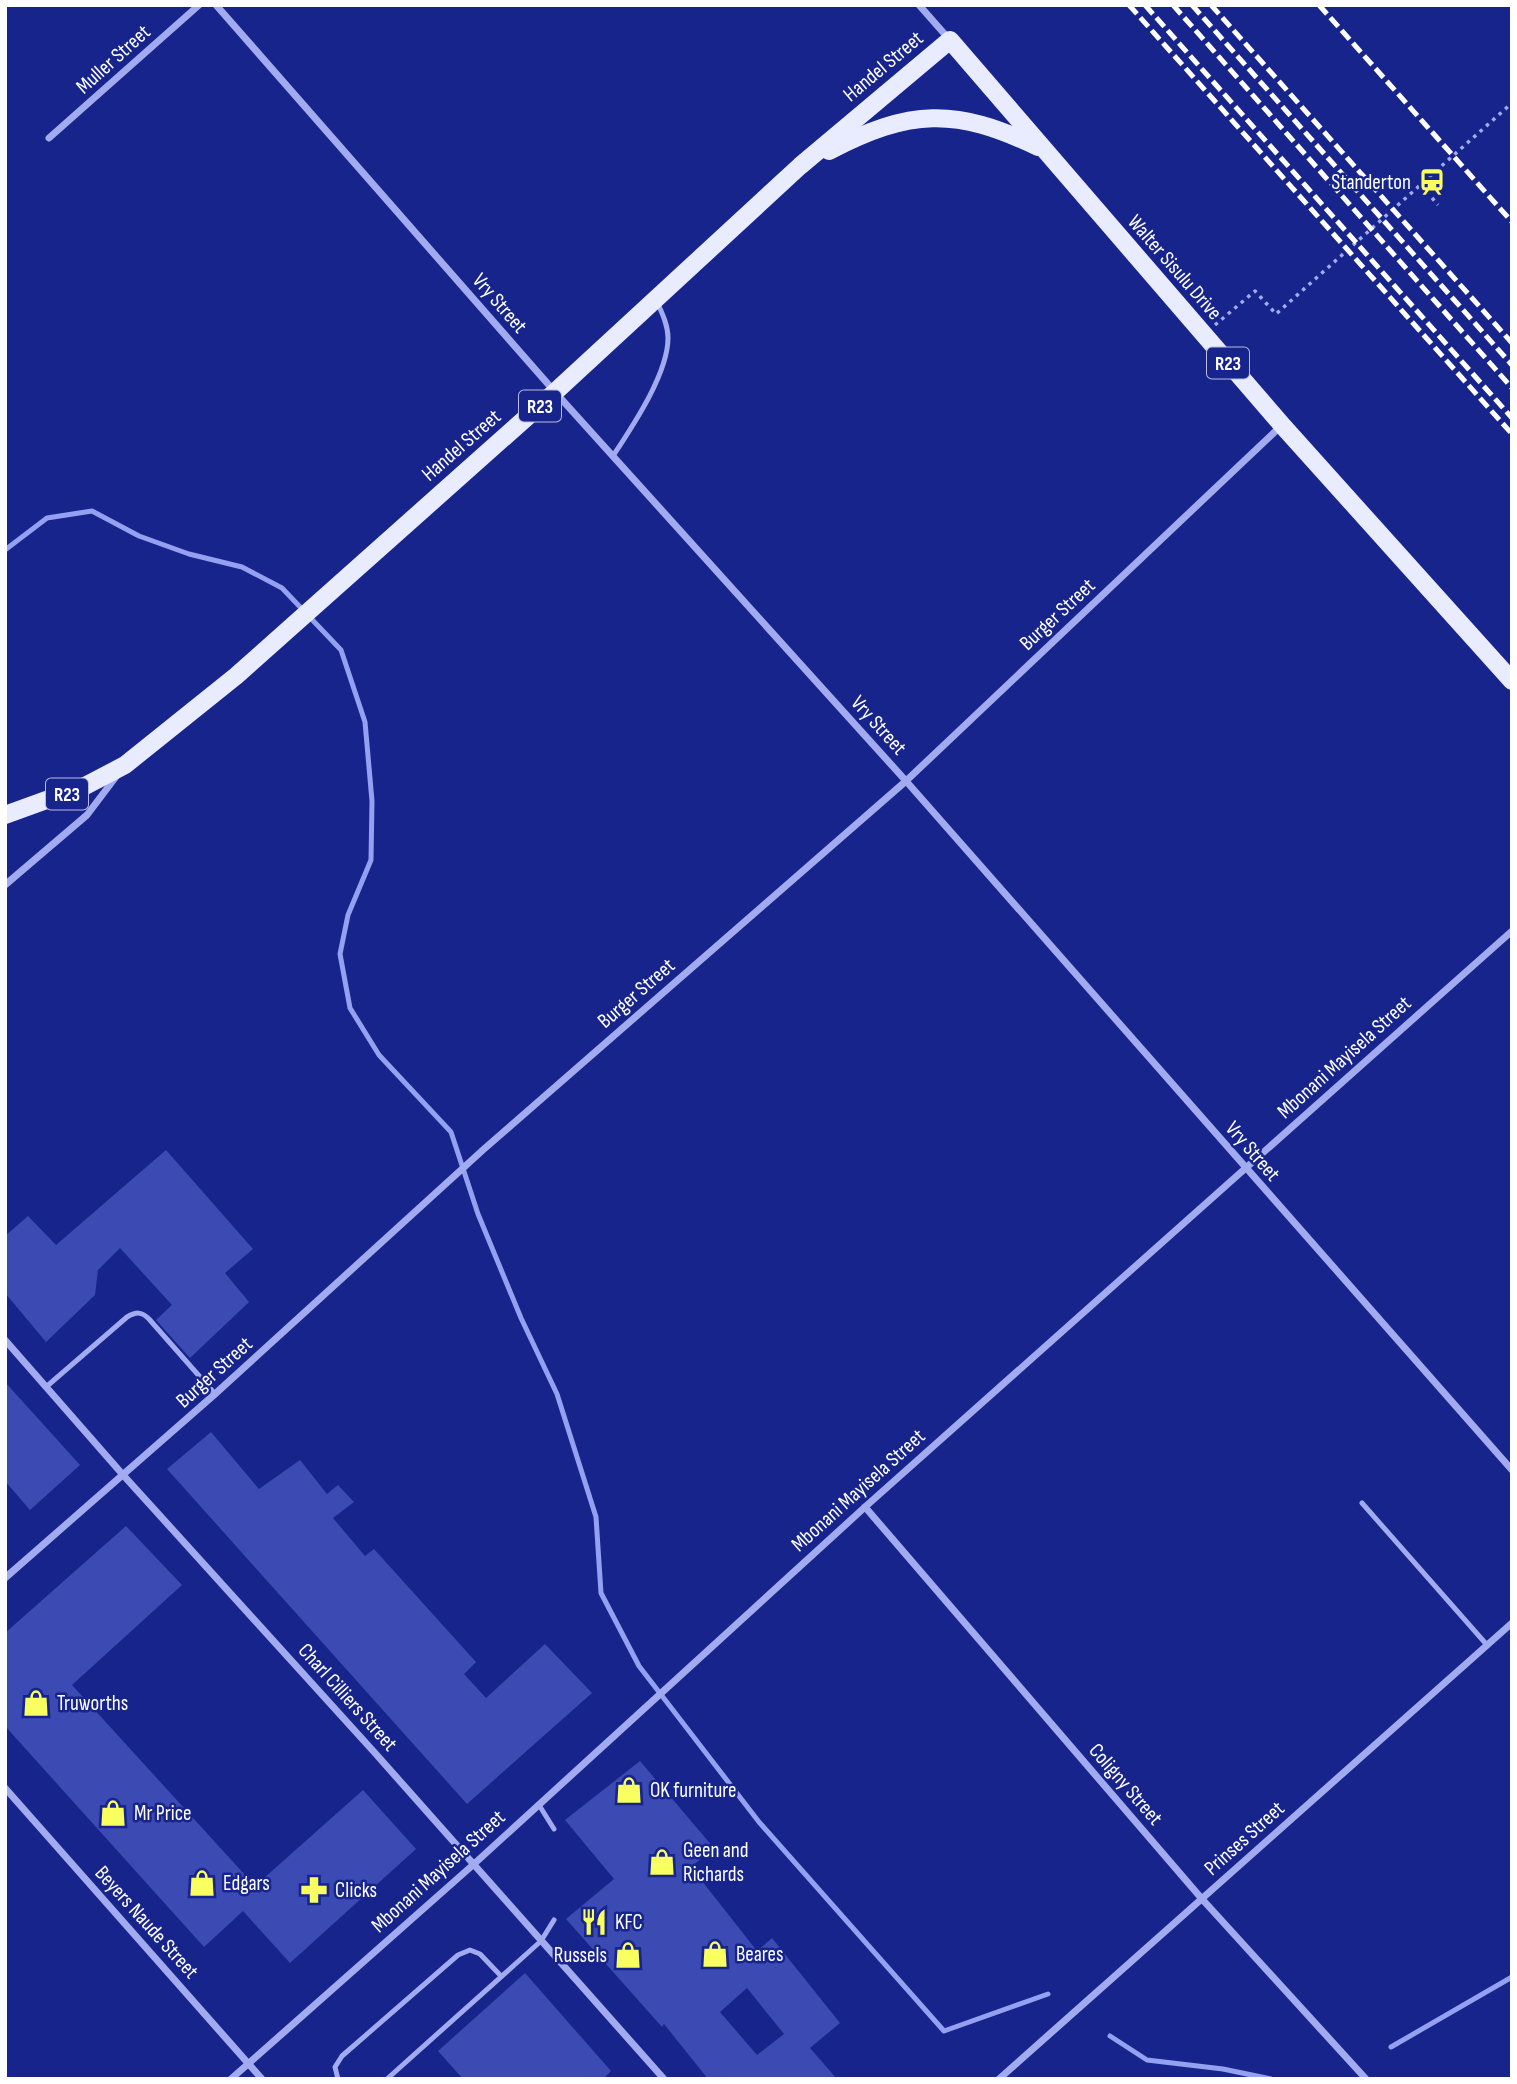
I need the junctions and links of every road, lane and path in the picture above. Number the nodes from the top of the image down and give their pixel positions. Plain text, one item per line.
1 (199, 5) edge
2 (216, 5) edge
3 (919, 5) edge
4 (950, 40) junction
5 (1512, 103) edge
6 (50, 138) dead end
7 (1047, 152) junction
8 (800, 166) junction
9 (1420, 185) junction
10 (1438, 205) dead end
11 (656, 299) junction
12 (1228, 314) dead end
13 (555, 392) junction
14 (1282, 425) junction
15 (612, 456) junction
16 (1512, 681) edge
17 (125, 765) junction
18 (906, 780) junction
19 (5, 815) edge
20 (5, 886) edge
21 (1512, 931) edge
22 (1246, 1168) junction
23 (5, 1339) edge
24 (46, 1387) junction
25 (215, 1394) junction
26 (1512, 1470) edge
27 (124, 1476) junction
28 (1362, 1503) dead end
29 (864, 1507) junction
30 (5, 1578) edge
31 (1512, 1623) edge
32 (1487, 1645) junction
33 (5, 1788) edge
34 (539, 1805) junction
35 (554, 1829) dead end
36 (474, 1864) junction
37 (1202, 1899) junction
38 (554, 1920) dead end
39 (541, 1941) junction
40 (501, 1976) junction
41 (249, 2063) junction
42 (231, 2079) edge
43 (262, 2079) edge
44 (338, 2079) edge
45 (387, 2079) edge
46 (664, 2079) edge
47 (999, 2079) edge
48 (1366, 2079) edge

1 - 6 street, Muller Street
2 - 13 street, Vry Street
3 - 4 street, Walter Sisulu Drive
4 - 7 main road, Walter Sisulu Drive / R23
4 - 8 main road, Handel Street / R23
5 - 9 path
7 - 8 main road
7 - 14 main road, Walter Sisulu Drive / R23
8 - 11 main road, Handel Street / R23
9 - 10 path
9 - 12 path
11 - 13 main road, Handel Street / R23
11 - 15 lane
13 - 15 street, Vry Street
13 - 17 main road, Handel Street / R23
14 - 16 main road, Walter Sisulu Drive / R23
14 - 18 street, Burger Street
15 - 18 street, Vry Street
17 - 19 main road, R23
17 - 20 street, Handel Street
18 - 22 street, Vry Street
18 - 25 street, Burger Street
21 - 22 street, Mbonani Mayisela Street
22 - 26 street, Vry Street
22 - 29 street, Mbonani Mayisela Street
23 - 24 street, Charl Cilliers Street
24 - 25 lane
24 - 27 street, Charl Cilliers Street
25 - 27 street, Burger Street
27 - 30 street, Burger Street
27 - 36 street, Charl Cilliers Street
28 - 32 lane
29 - 34 street, Mbonani Mayisela Street
29 - 37 street, Coligny Street
31 - 32 street, Prinses Street
32 - 37 street, Prinses Street
33 - 41 street, Beyers Naude Street
34 - 35 lane
34 - 36 street, Mbonani Mayisela Street
36 - 39 street, Charl Cilliers Street
36 - 41 street, Mbonani Mayisela Street
37 - 47 street, Prinses Street
37 - 48 street, Coligny Street
38 - 39 lane
39 - 40 lane
39 - 46 street, Charl Cilliers Street
40 - 44 lane
40 - 45 lane
41 - 42 street, Mbonani Mayisela Street
41 - 43 street, Beyers Naude Street

